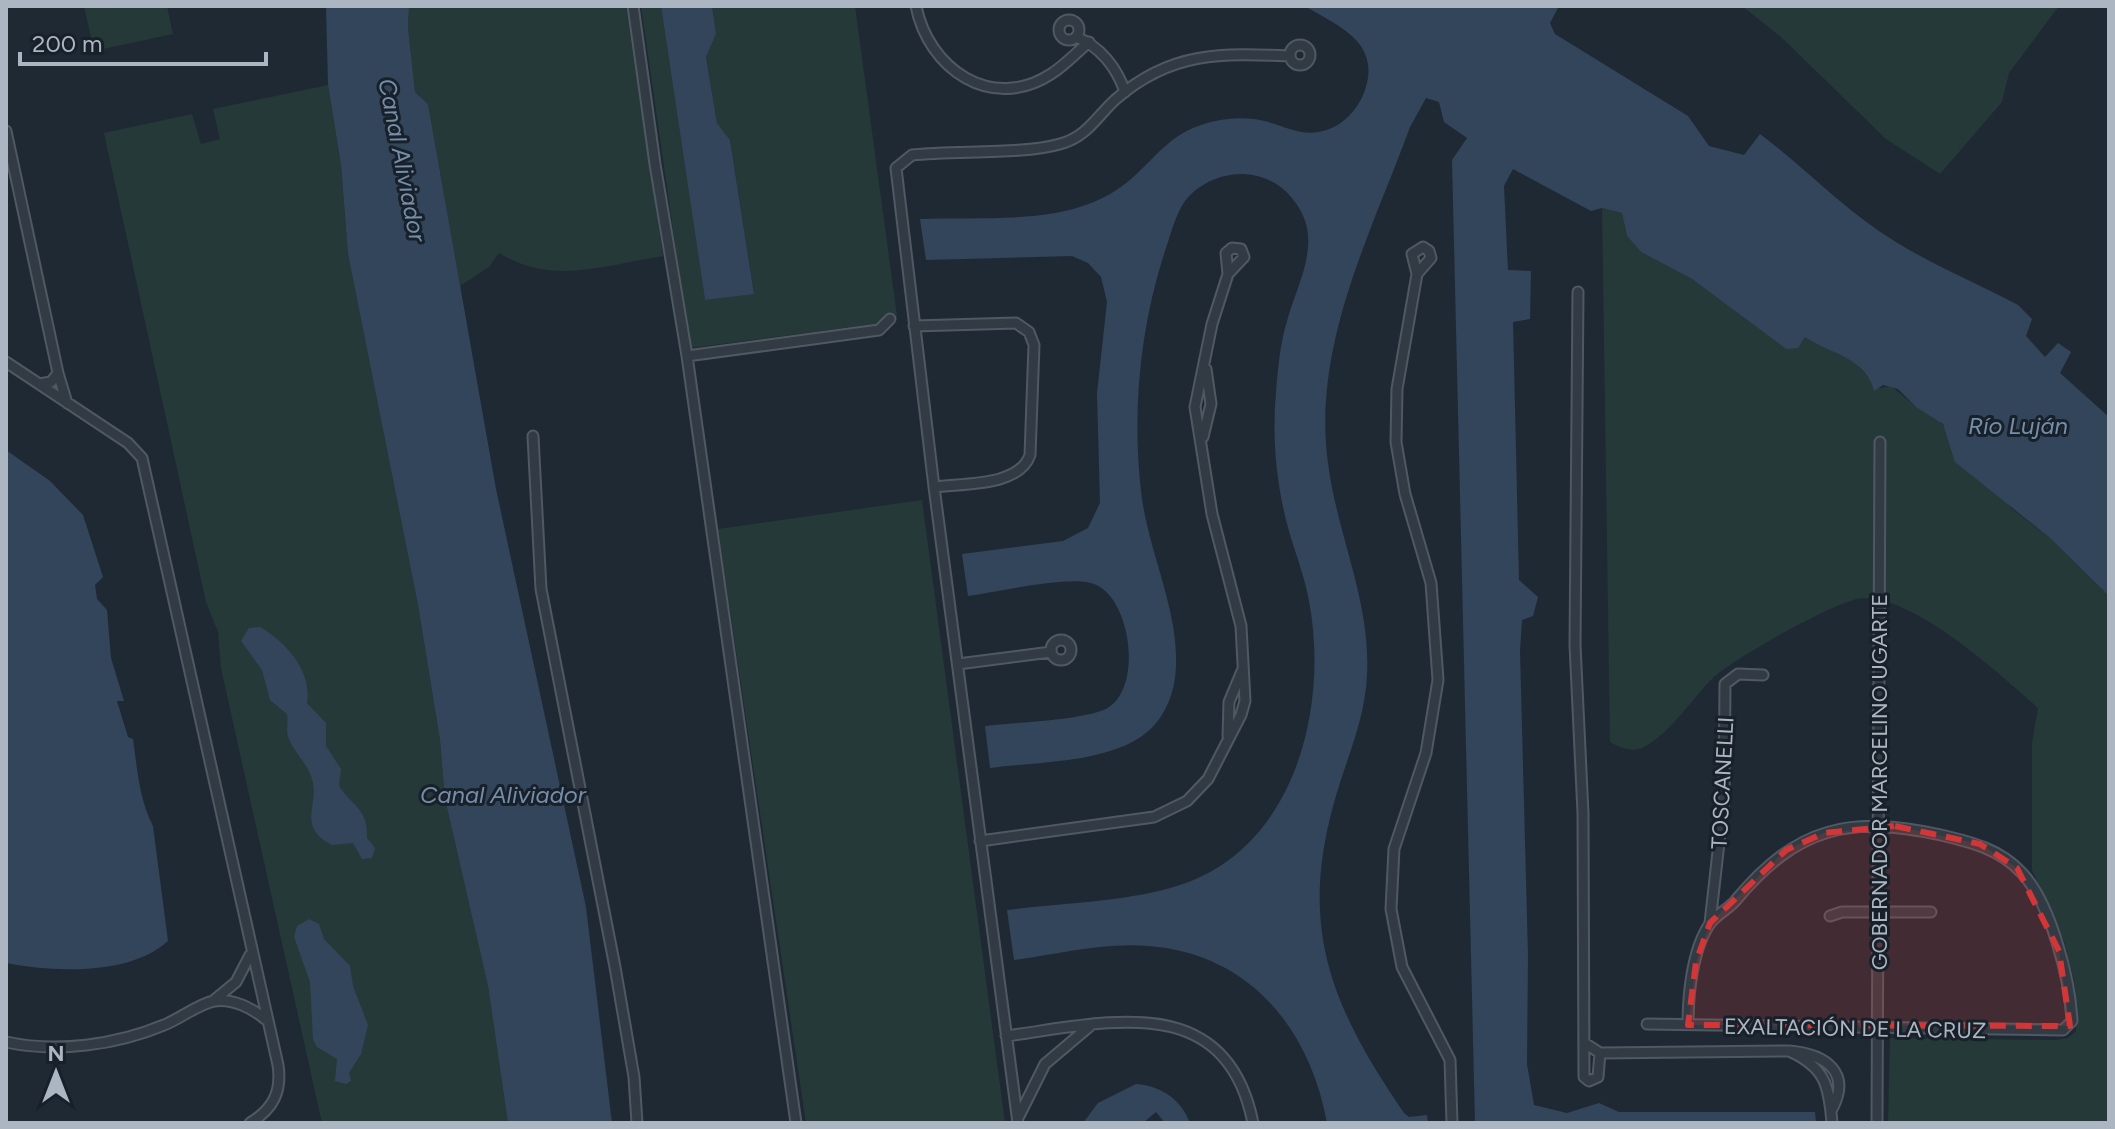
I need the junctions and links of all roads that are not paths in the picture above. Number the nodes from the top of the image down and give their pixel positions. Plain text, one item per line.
1 (633, 6) edge
2 (916, 6) edge
3 (1076, 37) dead end
4 (1089, 42) junction
5 (1290, 56) dead end
6 (1125, 92) junction
7 (6, 131) edge
8 (1228, 274) dead end
9 (1417, 274) dead end
10 (1578, 292) dead end
11 (890, 319) dead end
12 (914, 326) junction
13 (687, 356) junction
14 (6, 362) edge
15 (1205, 366) junction
16 (58, 373) junction
17 (39, 384) junction
18 (67, 403) junction
19 (533, 436) dead end
20 (1202, 439) junction
21 (1880, 442) dead end
22 (934, 487) junction
23 (1051, 652) dead end
24 (958, 664) junction
25 (1242, 671) junction
26 (1763, 675) dead end
27 (1228, 736) junction
28 (1878, 825) junction
29 (980, 841) junction
30 (1931, 912) dead end
31 (1879, 913) junction
32 (1830, 916) dead end
33 (1710, 923) junction
34 (251, 949) junction
35 (213, 1001) junction
36 (266, 1019) junction
37 (1647, 1024) dead end
38 (1688, 1025) junction
39 (1091, 1026) junction
40 (1878, 1029) junction
41 (1006, 1036) junction
42 (6, 1042) edge
43 (1586, 1044) junction
44 (1600, 1053) junction
45 (1018, 1121) edge
46 (250, 1123) edge
47 (637, 1123) edge
48 (796, 1123) edge
49 (1253, 1123) edge
50 (1452, 1123) edge
51 (1832, 1123) edge
52 (1877, 1123) edge

1 - 13 street
2 - 4 street
3 - 4 street
4 - 6 street
5 - 6 street
6 - 12 street
7 - 16 street
8 - 15 street
9 - 50 street
10 - 43 street
11 - 13 street
12 - 22 street
12 - 22 street
13 - 48 street
14 - 17 street
15 - 20 street
15 - 20 street
16 - 17 street
16 - 18 street
17 - 18 street
18 - 34 street
19 - 47 street
20 - 25 street
21 - 28 street, GOBERNADOR MARCELINO UGARTE
22 - 24 street
23 - 24 street
24 - 29 street
25 - 27 street
25 - 27 street
26 - 33 street, TOSCANELLI
27 - 29 street
28 - 31 street, GOBERNADOR MARCELINO UGARTE
28 - 33 street
28 - 40 street, EXALTACIÓN DE LA CRUZ
29 - 41 street
30 - 31 street
31 - 32 street
31 - 40 street, GOBERNADOR MARCELINO UGARTE
33 - 38 street
34 - 35 street
34 - 36 street
35 - 36 street
35 - 42 street
36 - 46 street
37 - 38 street, EXALTACIÓN DE LA CRUZ
38 - 40 street, EXALTACIÓN DE LA CRUZ
39 - 41 street
39 - 45 street
39 - 49 street
40 - 52 street, GOBERNADOR MARCELINO UGARTE
41 - 45 street
43 - 44 street
43 - 44 street
44 - 51 street

